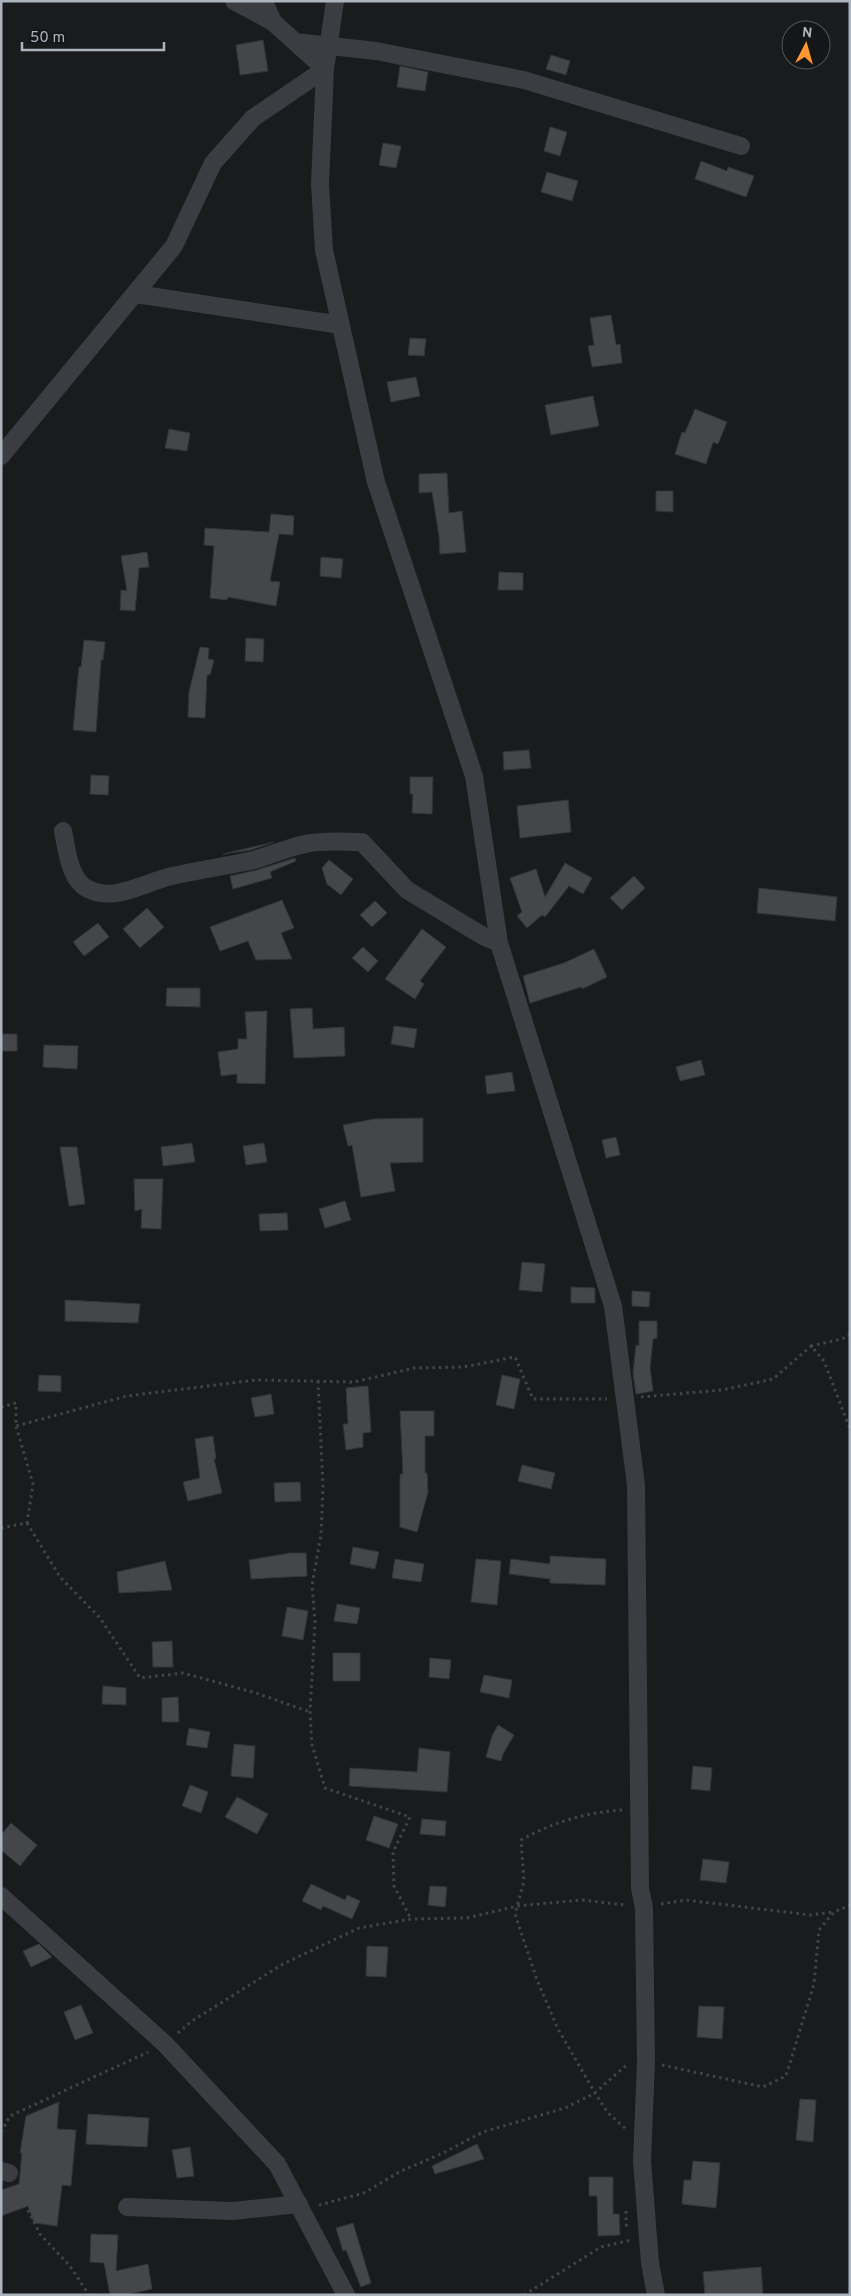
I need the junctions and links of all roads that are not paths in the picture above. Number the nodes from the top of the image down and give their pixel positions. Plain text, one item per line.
1 (234, 1) edge
2 (264, 1) edge
3 (335, 1) edge
4 (273, 22) junction
5 (294, 42) junction
6 (329, 46) junction
7 (325, 69) junction
8 (741, 146) dead end
9 (136, 294) junction
10 (341, 325) junction
11 (1, 456) edge
12 (63, 831) dead end
13 (499, 943) junction
14 (1, 1896) edge
15 (299, 2204) junction
16 (127, 2207) dead end
17 (346, 2295) edge
18 (656, 2295) edge

1 - 4 street
2 - 4 street
3 - 6 street
4 - 5 street
5 - 6 street
5 - 7 street
6 - 7 street
6 - 8 street
7 - 9 street
7 - 10 street
9 - 10 street
9 - 11 street
10 - 13 street
12 - 13 street
13 - 18 street
14 - 15 street
15 - 16 street
15 - 17 street

